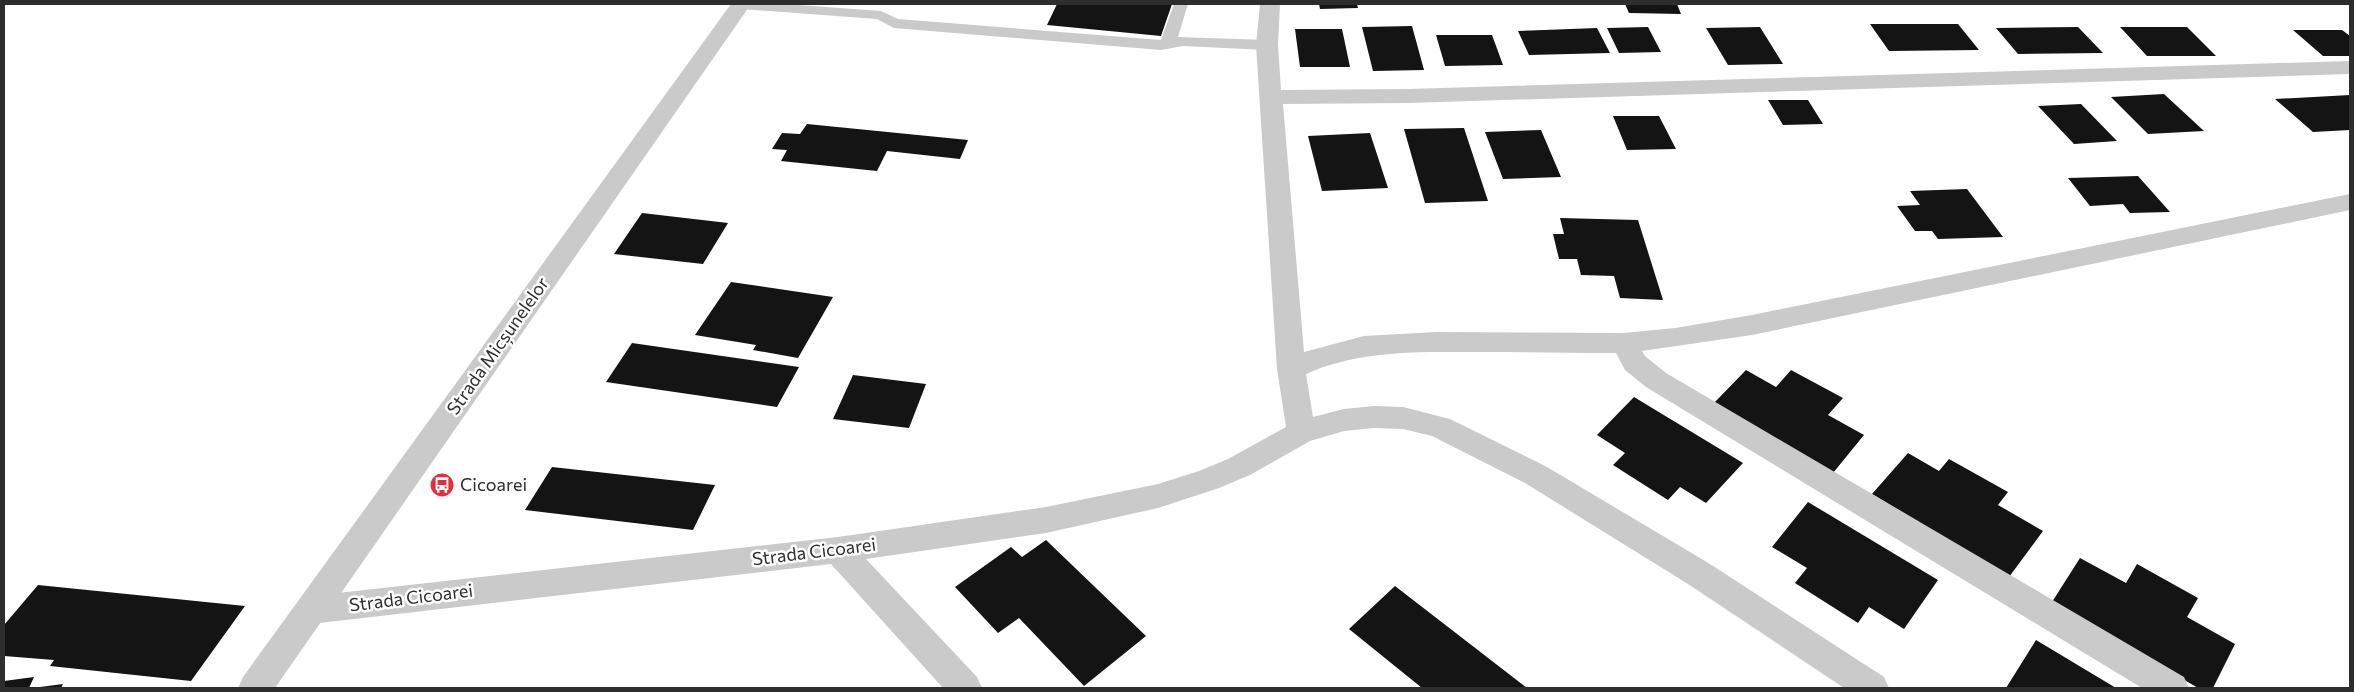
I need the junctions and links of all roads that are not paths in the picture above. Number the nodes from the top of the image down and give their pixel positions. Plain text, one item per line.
1 (896, 4) edge
2 (1181, 4) edge
3 (1270, 4) edge
4 (741, 5) edge
5 (888, 18) junction
6 (1169, 43) junction
7 (1267, 45) junction
8 (2350, 67) edge
9 (1272, 97) junction
10 (2350, 202) edge
11 (1624, 343) junction
12 (1291, 369) junction
13 (1301, 432) junction
14 (838, 550) junction
15 (311, 610) junction
16 (255, 688) edge
17 (965, 688) edge
18 (1872, 688) edge
19 (2172, 688) edge

1 - 5 lane
2 - 6 lane
3 - 7 street
4 - 5 lane
4 - 15 street, Strada Micșunelelor
5 - 6 lane
6 - 7 lane
7 - 9 street
8 - 9 street
9 - 12 street
10 - 11 street
11 - 12 street
11 - 19 street
12 - 13 street
13 - 14 street, Strada Cicoarei
13 - 18 street, Strada Cicoarei
14 - 15 street, Strada Cicoarei
14 - 17 street
15 - 16 street, Strada Micșunelelor

